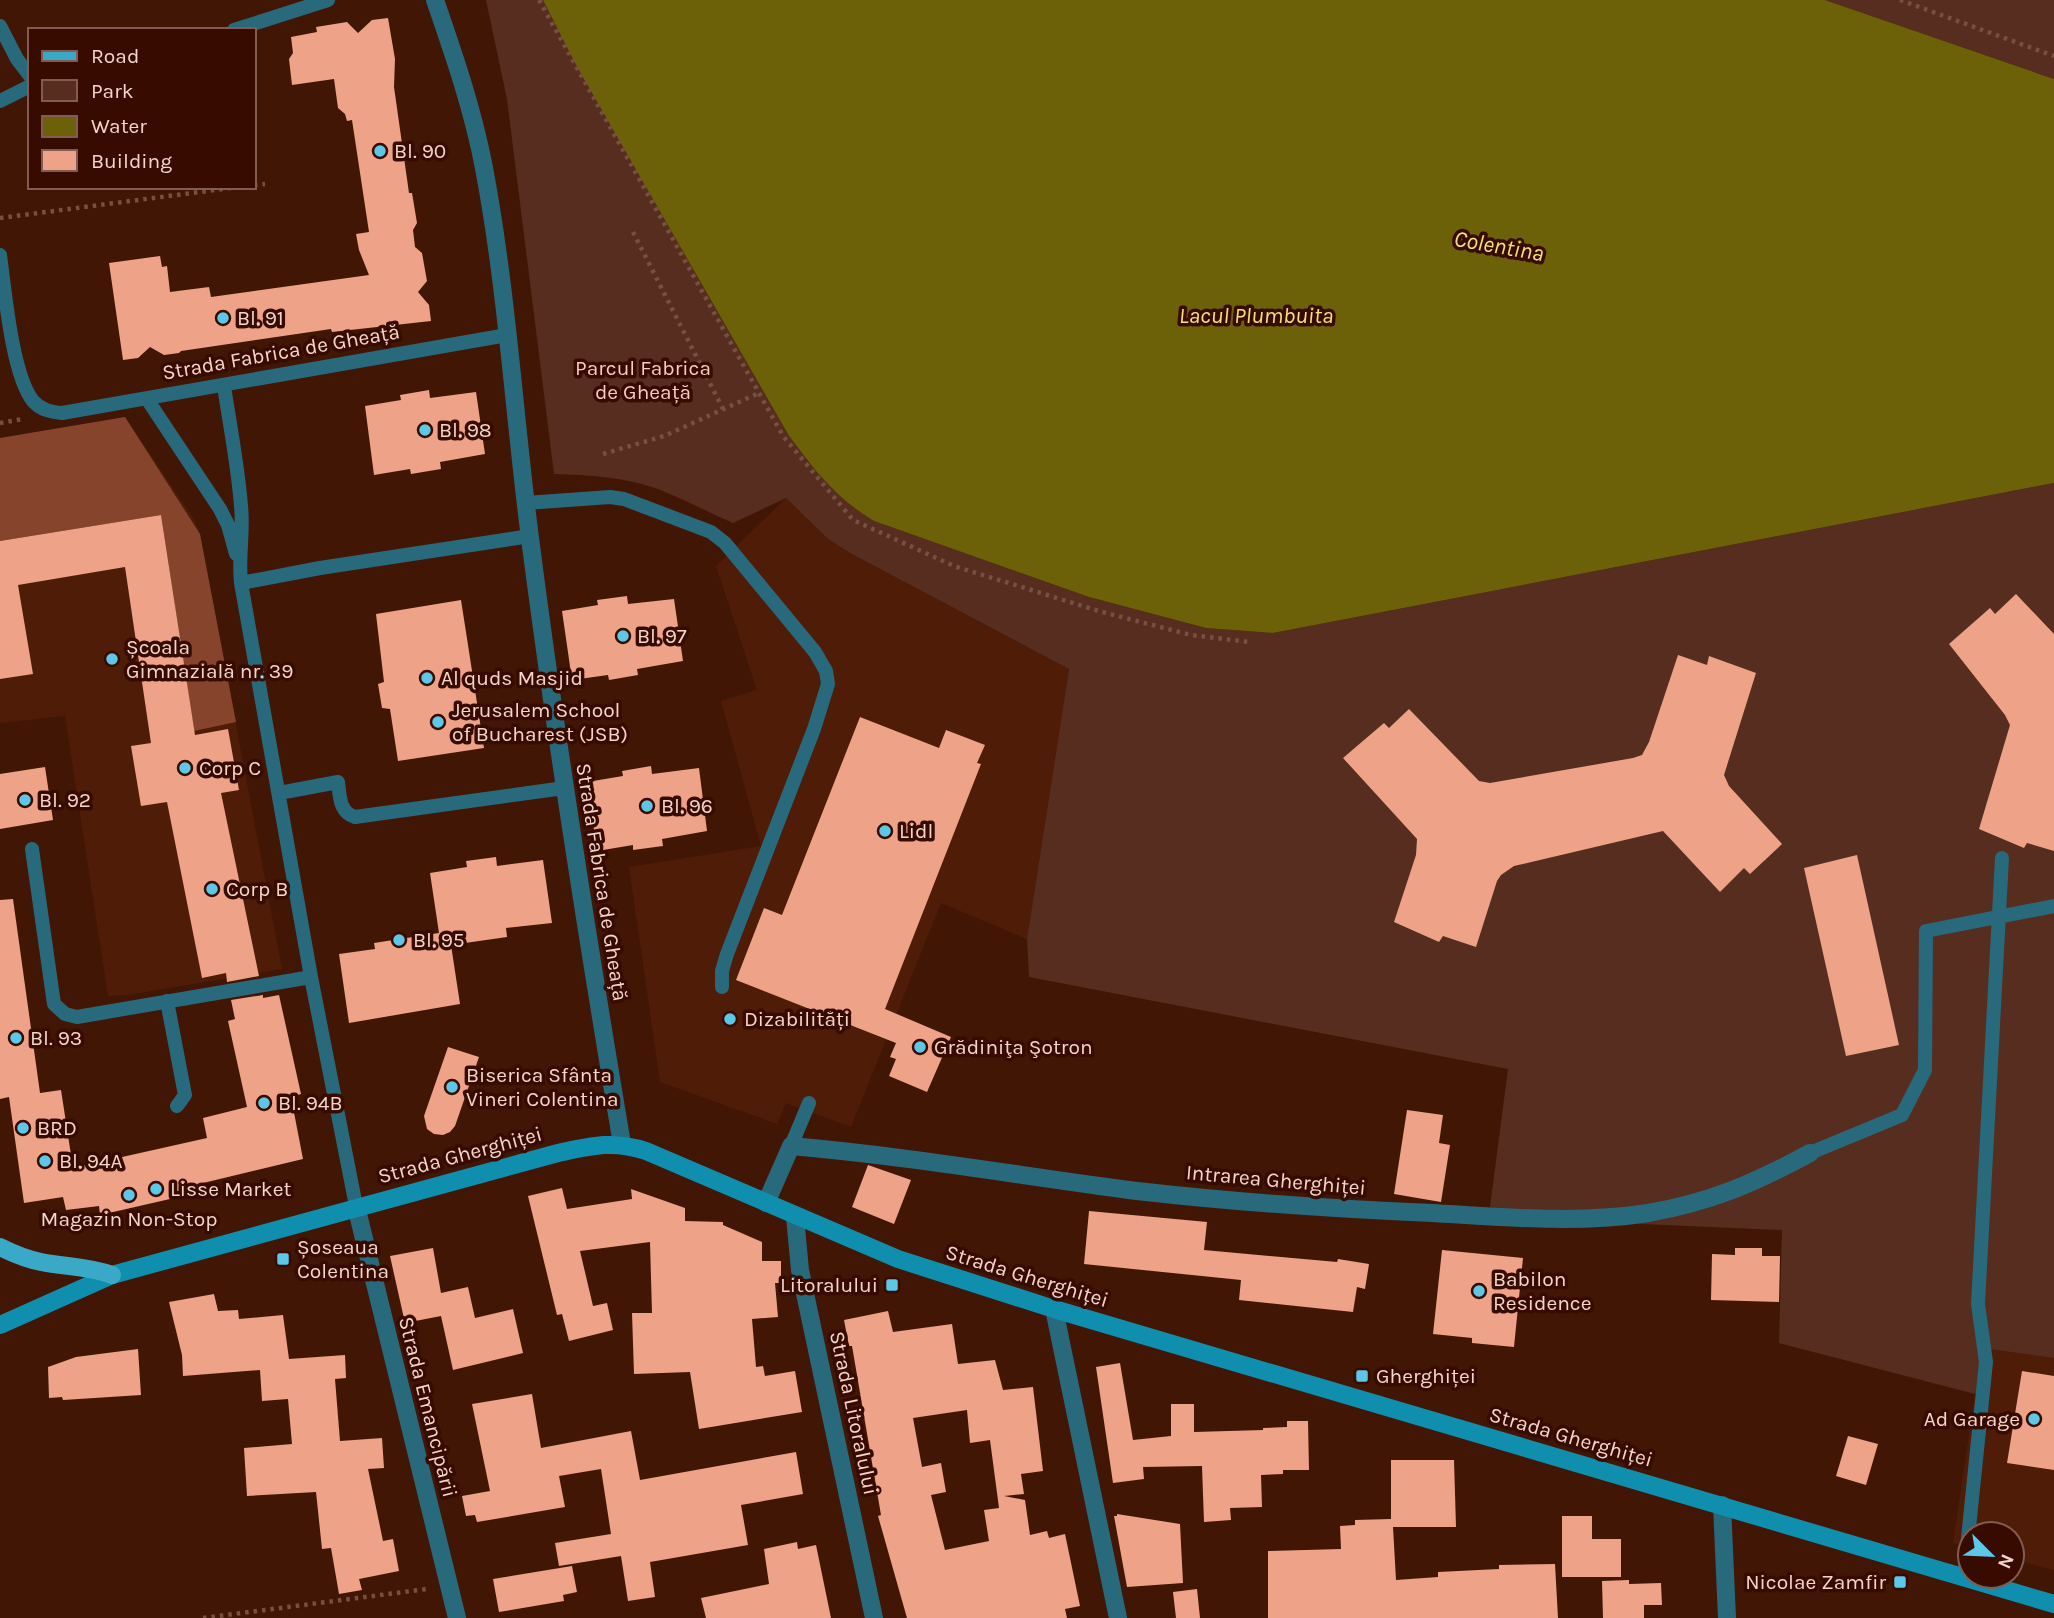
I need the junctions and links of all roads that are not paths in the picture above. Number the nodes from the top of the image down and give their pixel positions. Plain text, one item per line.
1 (328, 0) edge
2 (435, 0) edge
3 (0, 26) edge
4 (240, 28) edge
5 (28, 73) edge
6 (28, 87) edge
7 (0, 101) edge
8 (0, 256) edge
9 (507, 335) junction
10 (224, 386) junction
11 (146, 399) junction
12 (526, 503) junction
13 (530, 536) junction
14 (239, 566) junction
15 (241, 583) junction
16 (564, 788) junction
17 (279, 793) junction
18 (32, 849) dead end
19 (2002, 858) dead end
20 (2054, 906) edge
21 (1998, 917) junction
22 (311, 977) junction
23 (722, 987) dead end
24 (167, 1001) junction
25 (809, 1103) dead end
26 (177, 1106) dead end
27 (622, 1144) junction
28 (791, 1146) junction
29 (1811, 1153) joint
30 (766, 1203) junction
31 (356, 1206) junction
32 (795, 1217) junction
33 (0, 1247) edge
34 (112, 1275) junction
35 (1054, 1309) junction
36 (0, 1325) edge
37 (1722, 1505) junction
38 (1970, 1520) edge
39 (1956, 1575) edge
40 (2007, 1590) edge
41 (2054, 1604) edge
42 (457, 1618) edge
43 (874, 1618) edge
44 (1118, 1618) edge
45 (1727, 1618) edge

1 - 4 lane
2 - 9 street, Strada Fabrica de Gheață
3 - 5 lane
6 - 7 lane
8 - 11 lane, Strada Fabrica de Gheață
9 - 10 lane, Strada Fabrica de Gheață
9 - 12 street, Strada Fabrica de Gheață
10 - 11 lane, Strada Fabrica de Gheață
10 - 14 lane
11 - 14 lane
12 - 13 street, Strada Fabrica de Gheață
12 - 23 lane
13 - 15 lane
13 - 16 street, Strada Fabrica de Gheață
14 - 15 lane
15 - 17 lane
16 - 17 lane
16 - 27 street, Strada Fabrica de Gheață
17 - 22 lane
18 - 24 lane
19 - 21 lane
20 - 21 lane
21 - 29 lane
21 - 38 lane
22 - 24 lane
22 - 31 lane
24 - 26 lane
25 - 28 lane
27 - 30 main road, Strada Gherghiței
27 - 31 main road, Strada Gherghiței
28 - 29 street, Intrarea Gherghiței
28 - 30 street
30 - 32 main road, Strada Gherghiței
31 - 34 main road, Strada Gherghiței
31 - 42 street, Strada Emancipării
32 - 35 main road, Strada Gherghiței
32 - 43 street, Strada Litoralului
33 - 34 main road
34 - 36 main road, Strada Gherghiței
35 - 37 main road, Strada Gherghiței
35 - 44 street
37 - 39 main road, Strada Gherghiței
37 - 45 street
40 - 41 main road, Strada Gherghiței

